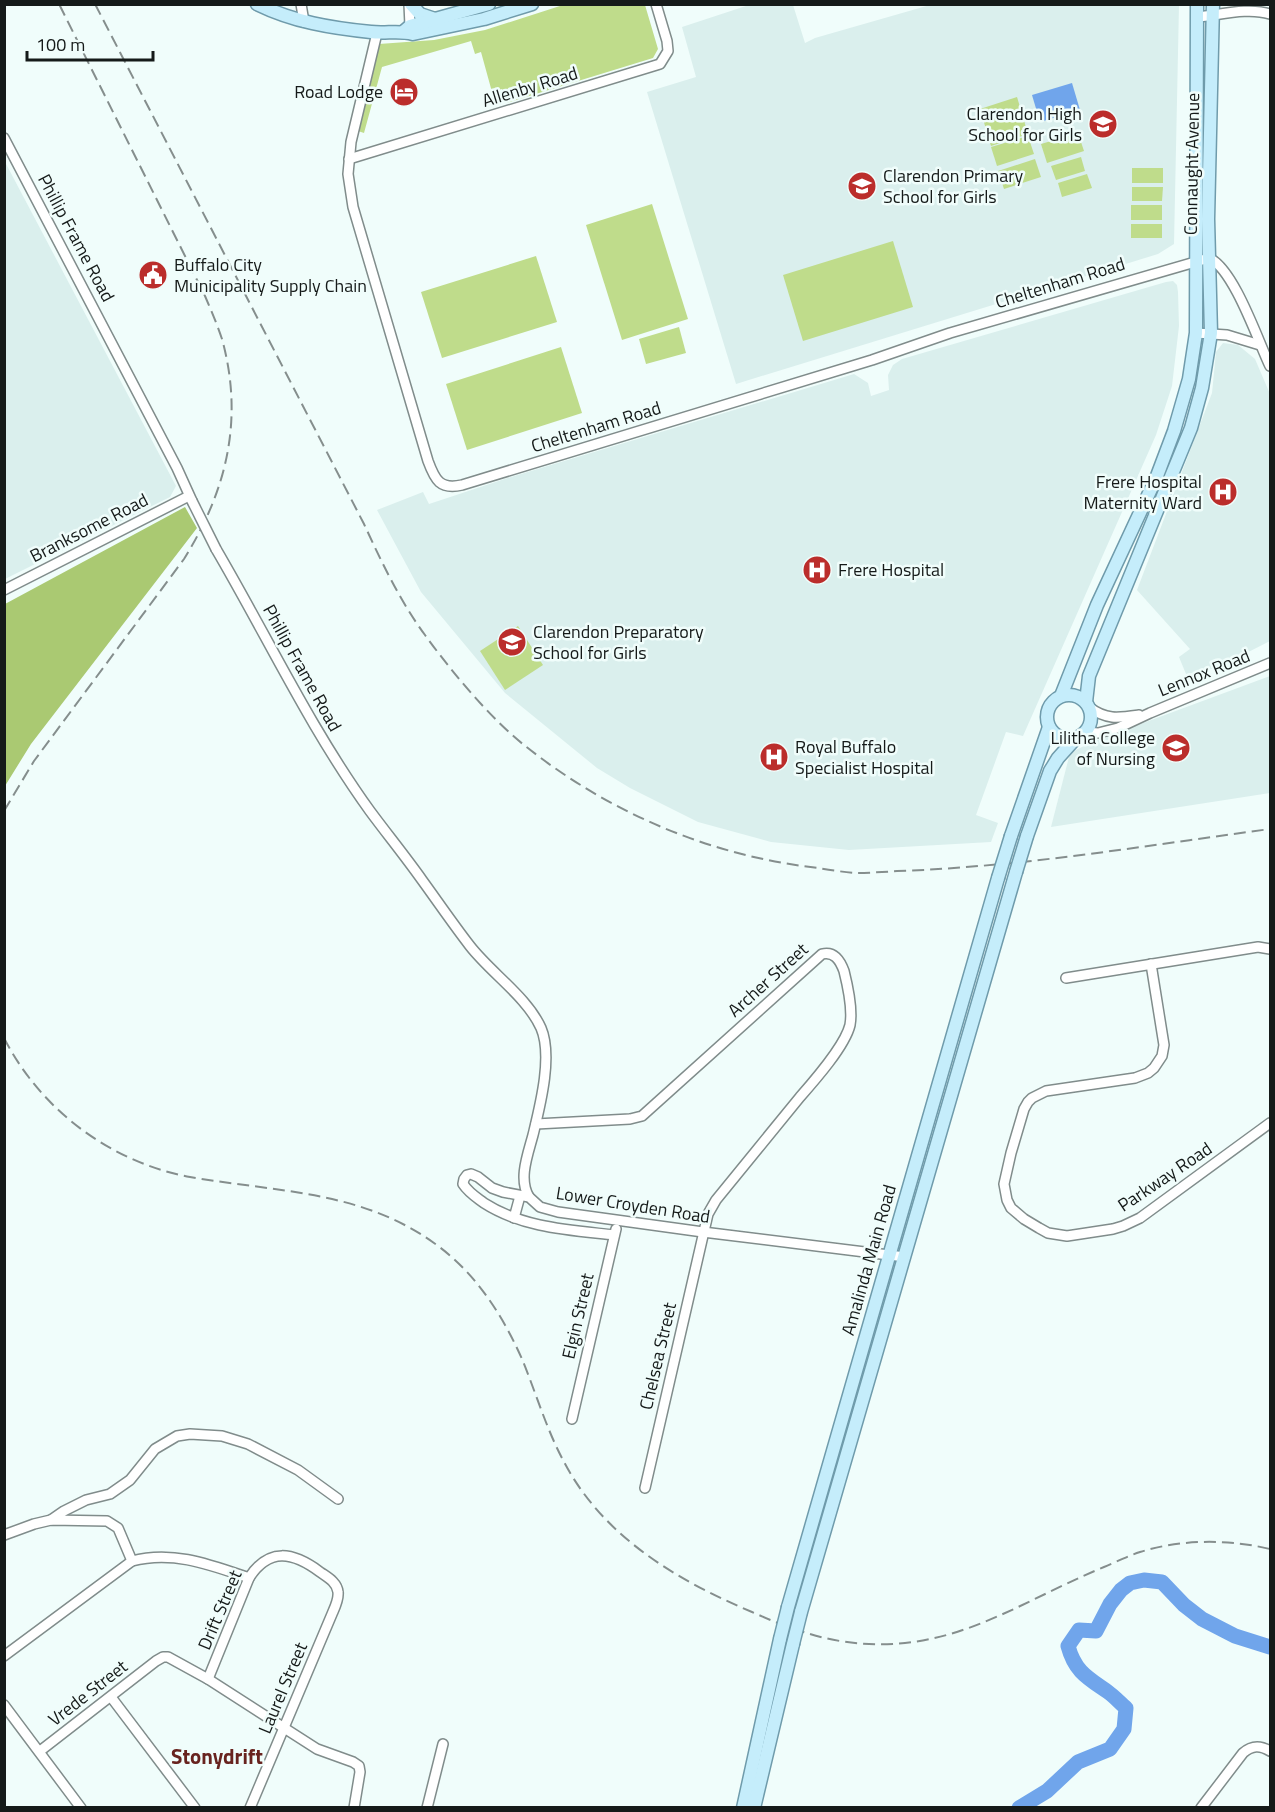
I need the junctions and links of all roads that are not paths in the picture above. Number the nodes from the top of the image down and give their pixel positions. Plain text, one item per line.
1 (257, 4) edge
2 (301, 4) edge
3 (410, 4) edge
4 (489, 4) edge
5 (532, 4) edge
6 (656, 4) edge
7 (518, 7) edge
8 (1197, 10) edge
9 (1213, 10) edge
10 (1270, 14) edge
11 (436, 19) junction
12 (304, 22) junction
13 (409, 30) junction
14 (377, 33) junction
15 (4, 138) edge
16 (349, 159) junction
17 (1209, 258) junction
18 (1195, 261) junction
19 (1196, 333) junction
20 (1211, 333) junction
21 (1260, 345) junction
22 (1270, 366) edge
23 (190, 499) junction
24 (4, 590) edge
25 (1270, 663) edge
26 (1061, 696) junction
27 (1087, 704) junction
28 (1150, 712) junction
29 (1049, 727) junction
30 (1081, 735) junction
31 (1270, 949) edge
32 (1151, 964) junction
33 (1066, 978) dead end
34 (1270, 1123) edge
35 (536, 1124) junction
36 (524, 1196) junction
37 (514, 1218) junction
38 (618, 1221) junction
39 (703, 1232) junction
40 (614, 1235) junction
41 (889, 1254) junction
42 (905, 1257) junction
43 (572, 1419) dead end
44 (645, 1488) dead end
45 (338, 1499) dead end
46 (51, 1520) junction
47 (4, 1535) edge
48 (132, 1561) junction
49 (249, 1578) junction
50 (333, 1581) joint
51 (4, 1656) edge
52 (208, 1679) junction
53 (111, 1697) junction
54 (4, 1705) edge
55 (284, 1728) junction
56 (443, 1744) dead end
57 (40, 1751) junction
58 (1270, 1751) edge
59 (81, 1808) edge
60 (195, 1808) edge
61 (250, 1808) edge
62 (354, 1808) edge
63 (427, 1808) edge
64 (743, 1808) edge
65 (754, 1808) edge
66 (1201, 1808) edge

1 - 12 main road
2 - 12 street
3 - 11 main road
3 - 13 street
4 - 11 main road
5 - 7 main road
6 - 16 street, Allenby Road
7 - 13 main road
8 - 9 street
8 - 18 main road, Connaught Avenue
9 - 10 street
9 - 17 main road, Connaught Avenue
11 - 13 main road
12 - 14 main road
13 - 14 main road
14 - 16 street, Cheltenham Road
15 - 23 street, Phillip Frame Road
16 - 18 street, Cheltenham Road
17 - 18 street, Cheltenham Road
17 - 20 main road
17 - 21 street, Connaught Avenue
18 - 19 main road, Amalinda Main Road
19 - 20 street
19 - 26 main road, Amalinda Main Road
20 - 21 street
20 - 27 main road
21 - 22 street, Connaught Avenue
23 - 24 street, Branksome Road
23 - 35 street, Phillip Frame Road, bridge
25 - 28 street, Lennox Road
26 - 27 main road
26 - 29 main road, Amalinda Main Road
27 - 28 street, Lennox Road
27 - 30 main road
28 - 30 street, Lennox Road
29 - 30 main road
29 - 41 main road, Amalinda Main Road, bridge
30 - 42 main road, Amalinda Main Road, bridge
31 - 32 street
32 - 33 street
32 - 34 street, Parkway Road
35 - 36 street, Phillip Frame Road
35 - 39 street, Archer Street
36 - 37 street
36 - 37 street, Lower Croyden Road
36 - 38 street, Lower Croyden Road
37 - 40 street, Lower Croyden Road
38 - 39 street, Lower Croyden Road
38 - 40 street, Elgin Street
39 - 41 street, Lower Croyden Road
39 - 44 street, Chelsea Street
40 - 43 street, Elgin Street
41 - 42 street, Lower Croyden Road
41 - 64 main road, Amalinda Main Road, bridge
42 - 65 main road, Amalinda Main Road, bridge
45 - 46 street
46 - 47 street
46 - 48 street
48 - 49 street
48 - 51 street
49 - 50 street, Drift Street
49 - 52 street, Drift Street
50 - 55 street, Laurel Street
52 - 53 street, Vrede Street
52 - 55 street
53 - 57 street, Vrede Street
53 - 60 street
54 - 57 street
55 - 61 street, Laurel Street
55 - 62 street
56 - 63 street
57 - 59 street
58 - 66 street

